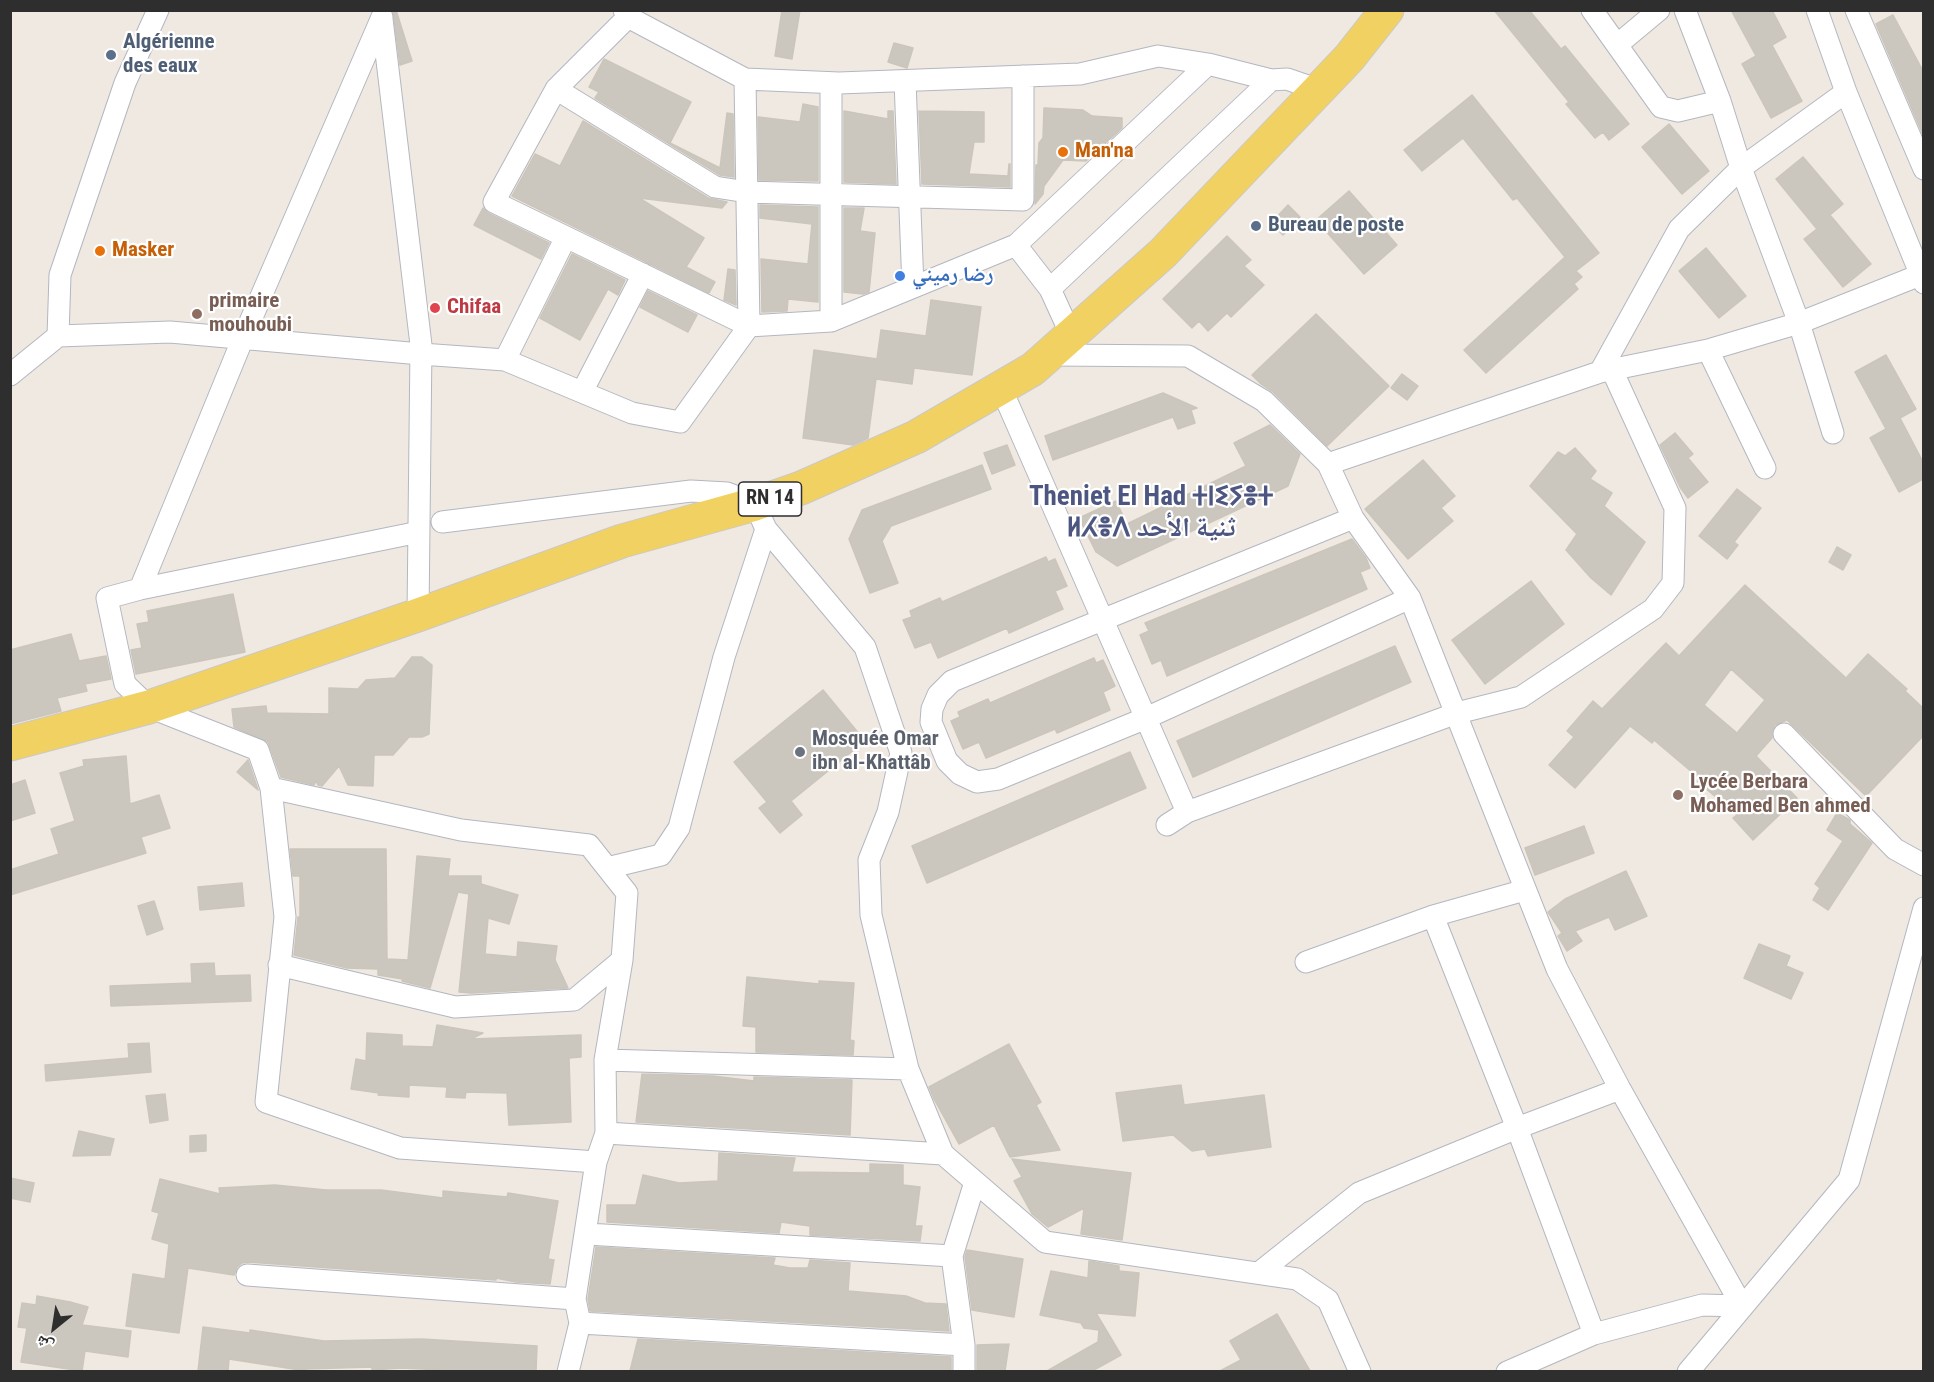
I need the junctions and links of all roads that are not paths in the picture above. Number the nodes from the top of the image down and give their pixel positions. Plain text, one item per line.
1 (158, 10) edge
2 (1387, 10) edge
3 (1592, 10) edge
4 (1659, 10) edge
5 (1684, 10) edge
6 (1817, 10) edge
7 (1856, 10) edge
8 (380, 14) edge
9 (626, 14) edge
10 (1617, 45) junction
11 (1208, 64) junction
12 (1023, 76) junction
13 (745, 79) junction
14 (1271, 80) junction
15 (905, 81) junction
16 (831, 82) junction
17 (556, 89) junction
18 (1319, 90) junction
19 (1846, 92) junction
20 (1720, 101) junction
21 (1741, 168) junction
22 (1923, 169) edge
23 (747, 192) junction
24 (831, 195) junction
25 (910, 197) junction
26 (566, 237) junction
27 (1016, 244) junction
28 (643, 274) junction
29 (1922, 279) edge
30 (913, 287) junction
31 (1050, 289) junction
32 (831, 321) junction
33 (1799, 323) junction
34 (748, 326) junction
35 (58, 336) junction
36 (243, 338) junction
37 (1060, 345) junction
38 (1708, 350) junction
39 (421, 354) junction
40 (505, 360) junction
41 (1606, 371) junction
42 (10, 375) edge
43 (1001, 388) junction
44 (582, 392) junction
45 (1833, 432) dead end
46 (1328, 464) junction
47 (1765, 468) dead end
48 (761, 517) junction
49 (1353, 518) junction
50 (442, 522) dead end
51 (419, 532) junction
52 (140, 589) junction
53 (1410, 598) junction
54 (418, 615) junction
55 (1102, 619) junction
56 (149, 707) junction
57 (1456, 713) junction
58 (1146, 718) junction
59 (1784, 734) dead end
60 (10, 744) edge
61 (271, 788) junction
62 (1187, 812) junction
63 (1167, 825) dead end
64 (1923, 865) edge
65 (607, 868) junction
66 (1525, 890) junction
67 (1923, 908) edge
68 (1433, 916) junction
69 (622, 960) junction
70 (1306, 962) dead end
71 (279, 965) junction
72 (605, 1060) junction
73 (908, 1069) junction
74 (1620, 1089) junction
75 (1517, 1128) junction
76 (606, 1133) junction
77 (943, 1154) junction
78 (596, 1162) junction
79 (975, 1182) junction
80 (586, 1234) junction
81 (952, 1256) junction
82 (1260, 1272) junction
83 (248, 1275) dead end
84 (575, 1299) junction
85 (1742, 1306) junction
86 (579, 1323) junction
87 (1594, 1334) junction
88 (964, 1345) junction
89 (568, 1371) edge
90 (963, 1371) edge
91 (1360, 1371) edge
92 (1507, 1371) edge
93 (1688, 1371) edge

1 - 35 street
2 - 18 main road, RN 14
3 - 10 street
4 - 10 street
5 - 20 street
6 - 19 street
7 - 22 street
8 - 36 street
8 - 39 street
9 - 13 street
9 - 17 street
10 - 20 street
11 - 12 street
11 - 14 street
11 - 27 street
12 - 15 street
12 - 25 street
13 - 16 street
13 - 23 street
14 - 18 street
14 - 31 street
15 - 16 street
15 - 25 street
16 - 24 street
17 - 23 street
17 - 26 street
18 - 37 main road, RN 14
19 - 21 street
19 - 29 street
20 - 21 street
21 - 33 street
21 - 41 street
23 - 24 street
23 - 34 street
24 - 25 street
24 - 32 street
25 - 30 street
26 - 28 street
26 - 40 street
27 - 30 street
27 - 31 street
28 - 34 street
28 - 44 street
29 - 33 street
30 - 32 street
31 - 37 street
32 - 34 street
33 - 38 street
33 - 45 street
34 - 44 street
35 - 36 street
35 - 42 street
36 - 39 street
36 - 52 street
37 - 43 main road, RN 14
37 - 46 street
38 - 41 street
38 - 47 street
39 - 40 street
39 - 51 street
40 - 44 street
41 - 46 street
41 - 57 street
43 - 48 main road, RN 14
43 - 55 street
46 - 49 street
48 - 50 street
48 - 54 main road, RN 14
48 - 65 street
48 - 73 street
49 - 53 street
49 - 55 street
51 - 52 street
51 - 54 street
52 - 56 street
53 - 57 street
53 - 58 street
54 - 56 main road, RN 14
55 - 58 street
55 - 58 street
56 - 60 main road, RN 14
56 - 61 street
57 - 62 street
57 - 66 street
58 - 62 street
59 - 64 street
61 - 65 street
61 - 71 street
62 - 63 street
65 - 69 street
66 - 68 street
66 - 74 street
67 - 85 street
68 - 70 street
68 - 75 street
69 - 71 street
69 - 72 street
71 - 78 street
72 - 73 street
72 - 76 street
73 - 77 street
74 - 75 street
74 - 85 street
75 - 82 street
75 - 87 street
76 - 77 street
76 - 78 street
77 - 79 street
78 - 80 street
79 - 81 street
79 - 82 street
80 - 81 street
80 - 84 street
81 - 88 street
82 - 91 street
83 - 84 street
84 - 86 street
85 - 87 street
85 - 93 street
86 - 88 street
86 - 89 street
87 - 92 street
88 - 90 street

